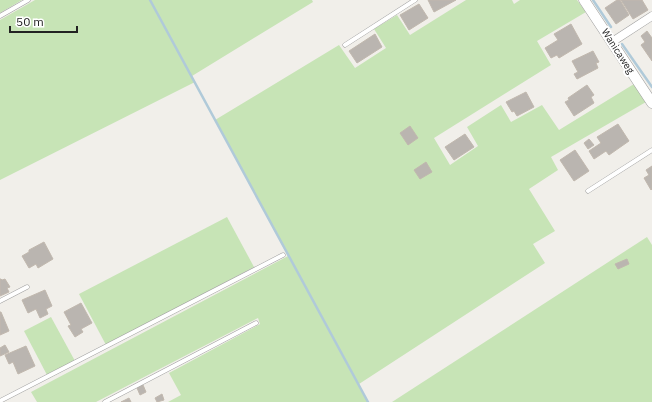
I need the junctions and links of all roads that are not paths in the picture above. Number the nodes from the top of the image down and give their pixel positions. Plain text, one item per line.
1 (28, 0) edge
2 (414, 0) edge
3 (584, 0) edge
4 (0, 16) edge
5 (652, 16) edge
6 (612, 42) junction
7 (345, 45) dead end
8 (652, 103) edge
9 (652, 150) edge
10 (588, 191) dead end
11 (283, 255) dead end
12 (27, 287) dead end
13 (0, 301) edge
14 (256, 323) dead end
15 (0, 401) edge
16 (106, 402) edge

1 - 4 lane
2 - 7 lane
3 - 6 street, Wanicaweg
5 - 6 street
6 - 8 street, Wanicaweg
9 - 10 lane
11 - 15 lane
12 - 13 lane
14 - 16 lane

